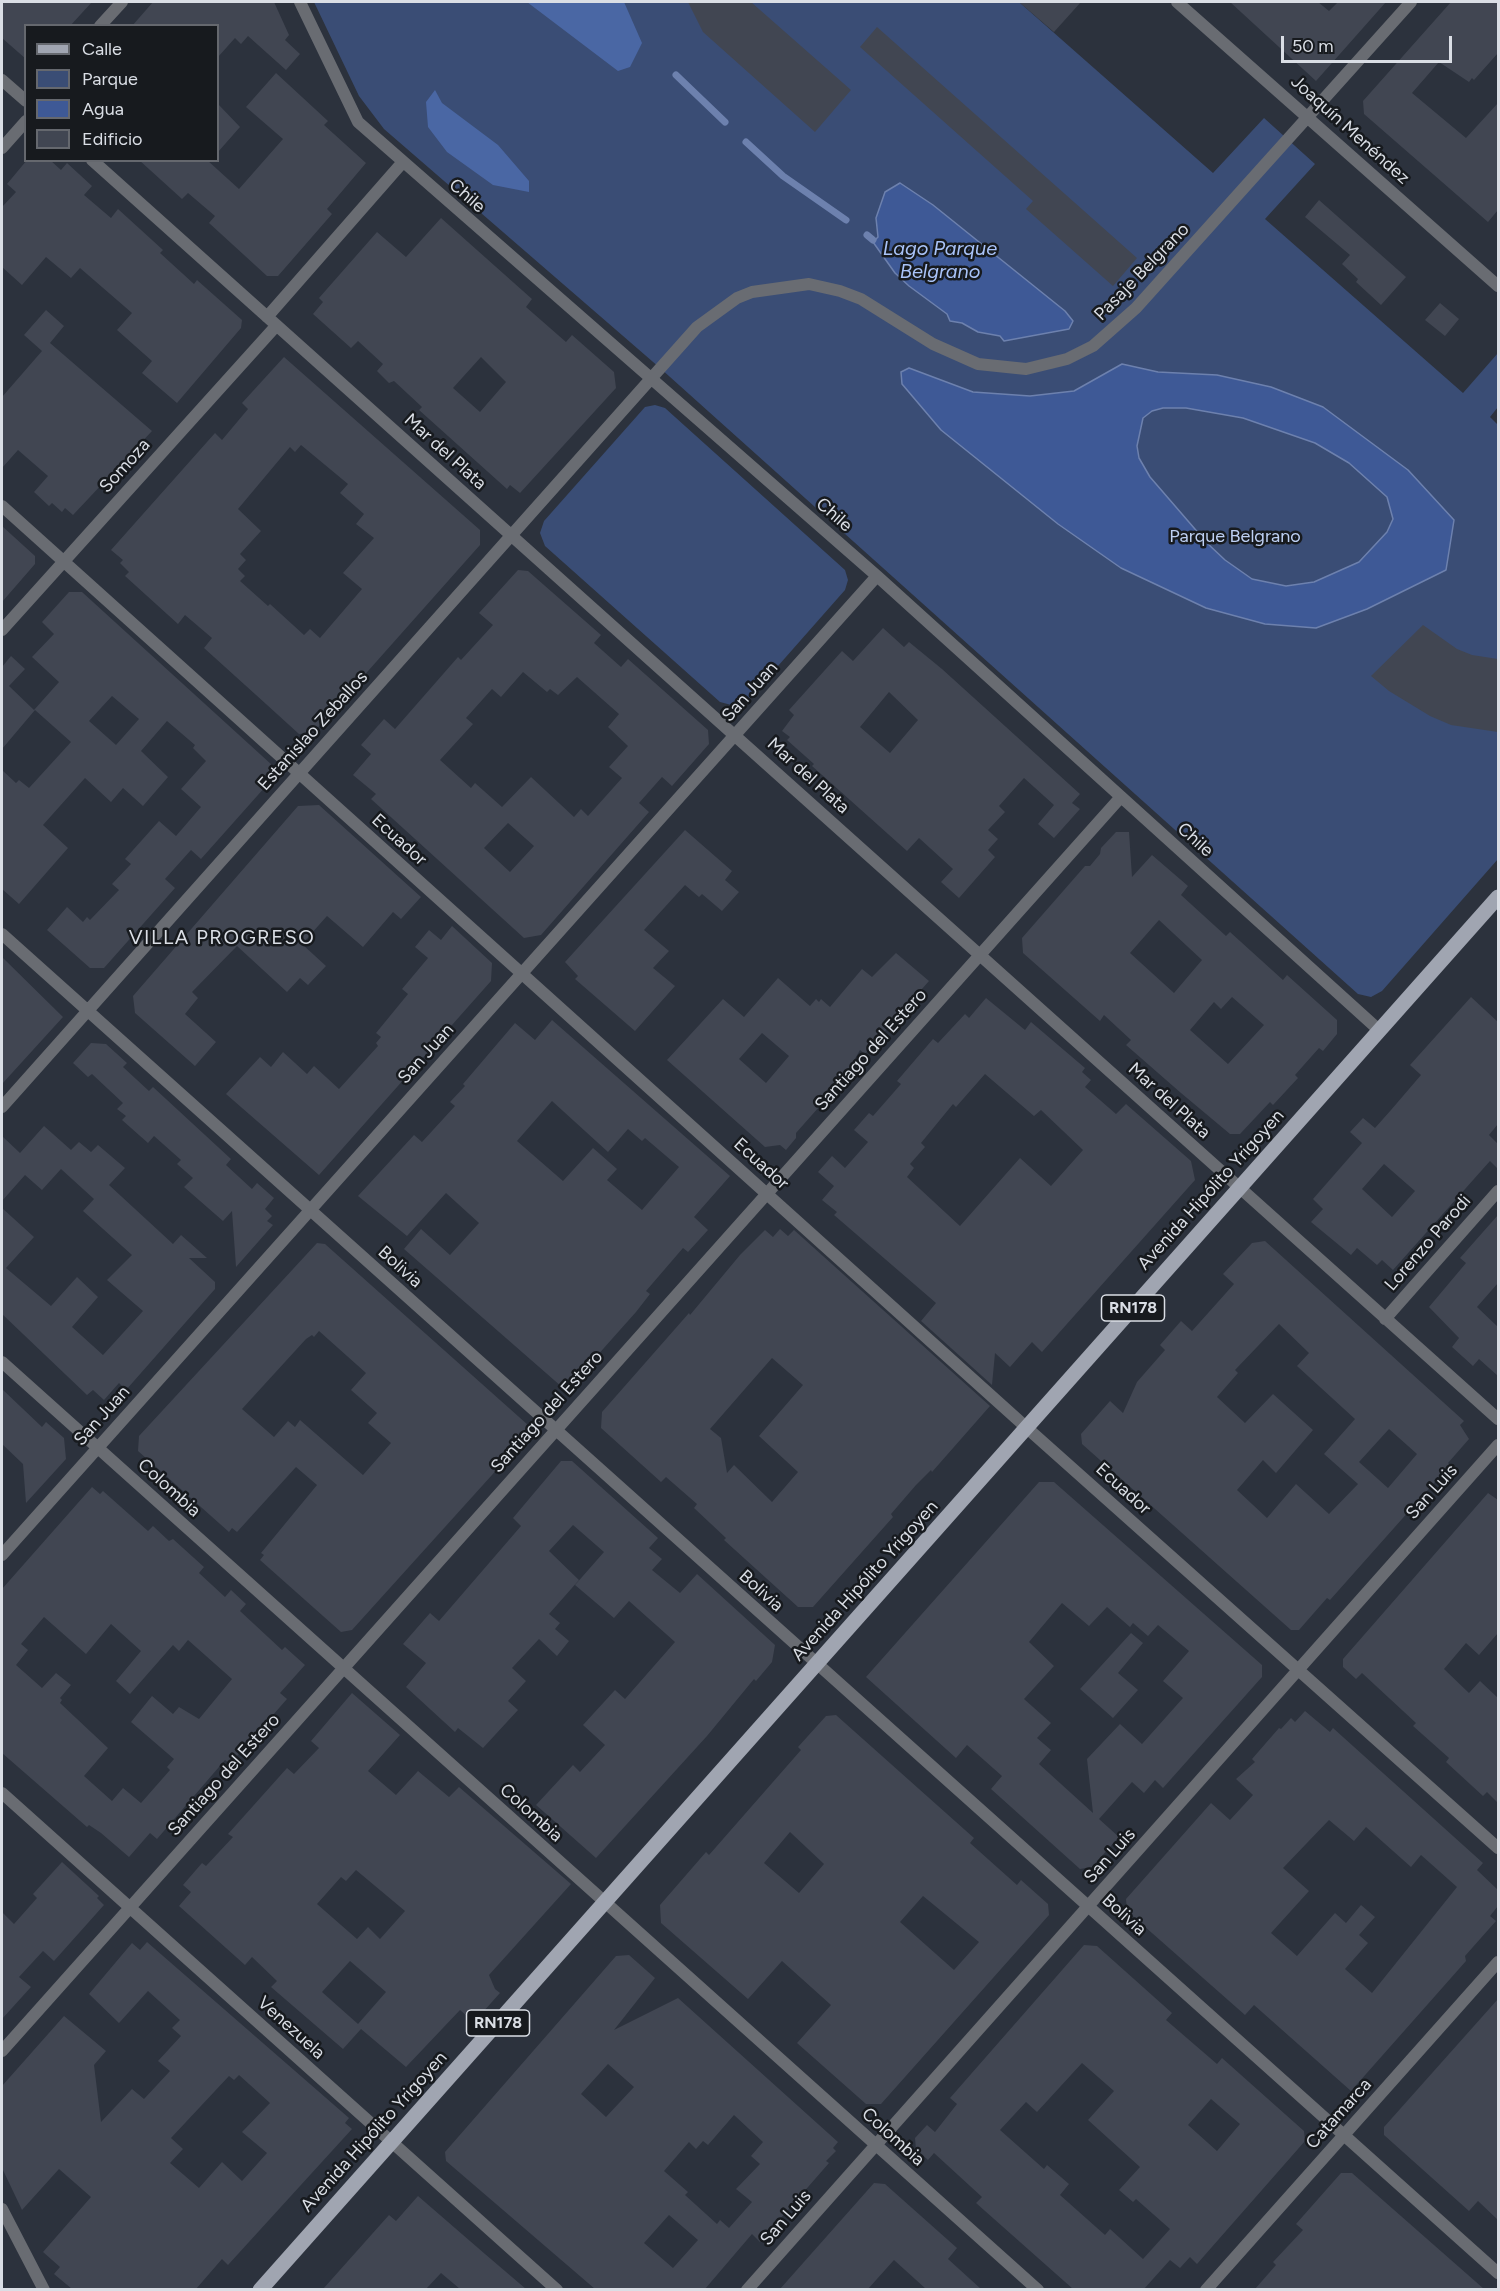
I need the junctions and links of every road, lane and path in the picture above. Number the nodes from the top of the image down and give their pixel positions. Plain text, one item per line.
1 (122, 2) edge
2 (300, 2) edge
3 (1178, 2) edge
4 (1411, 2) edge
5 (102, 24) edge
6 (2, 80) edge
7 (24, 99) edge
8 (1308, 116) junction
9 (24, 123) edge
10 (2, 148) edge
11 (94, 162) edge
12 (402, 163) junction
13 (1498, 286) edge
14 (271, 322) junction
15 (651, 379) junction
16 (2, 506) edge
17 (511, 535) junction
18 (63, 561) junction
19 (877, 576) junction
20 (2, 630) edge
21 (735, 735) junction
22 (299, 774) junction
23 (1120, 798) junction
24 (1498, 897) edge
25 (2, 934) edge
26 (980, 956) junction
27 (522, 974) junction
28 (86, 1012) junction
29 (1380, 1031) junction
30 (2, 1107) edge
31 (1239, 1188) junction
32 (1498, 1191) edge
33 (766, 1193) junction
34 (310, 1210) junction
35 (1385, 1319) junction
36 (2, 1362) edge
37 (1498, 1419) edge
38 (1027, 1428) junction
39 (554, 1431) junction
40 (1498, 1445) edge
41 (97, 1448) junction
42 (2, 1555) edge
43 (816, 1665) junction
44 (343, 1668) junction
45 (1299, 1670) junction
46 (2, 1793) edge
47 (1498, 1848) edge
48 (604, 1904) junction
49 (129, 1907) junction
50 (1088, 1907) junction
51 (1498, 1962) edge
52 (2, 2051) edge
53 (1344, 2136) junction
54 (392, 2143) junction
55 (875, 2144) junction
56 (2, 2209) edge
57 (1498, 2273) edge
58 (44, 2289) edge
59 (260, 2289) edge
60 (557, 2289) edge
61 (747, 2289) edge
62 (1038, 2289) edge
63 (1206, 2289) edge

1 - 5 street
2 - 12 street, Chile
3 - 8 street, Joaquín Menéndez
4 - 8 street
6 - 7 street
8 - 13 street, Joaquín Menéndez
8 - 15 street, Pasaje Belgrano
9 - 10 street
11 - 14 street, Mar del Plata
12 - 14 street, Somoza
12 - 15 street, Chile
14 - 17 street, Mar del Plata
14 - 18 street, Somoza
15 - 17 street, Estanislao Zeballos
15 - 19 street, Chile
16 - 18 street, Ecuador
17 - 21 street, Mar del Plata
17 - 22 street, Estanislao Zeballos
18 - 20 street, Somoza
18 - 22 street, Ecuador
19 - 21 street, San Juan
19 - 23 street, Chile
21 - 26 street, Mar del Plata
21 - 27 street, San Juan
22 - 27 street, Ecuador
22 - 28 street, Estanislao Zeballos
23 - 26 street, Santiago del Estero
23 - 29 street, Chile
24 - 29 main road, Avenida Hipólito Yrigoyen / RN178
25 - 28 street, Bolivia
26 - 31 street, Mar del Plata
26 - 33 street, Santiago del Estero
27 - 33 street, Ecuador
27 - 34 street, San Juan
28 - 30 street, Estanislao Zeballos
28 - 34 street, Bolivia
29 - 31 main road, Avenida Hipólito Yrigoyen / RN178
31 - 35 street, Mar del Plata
31 - 38 main road, Avenida Hipólito Yrigoyen / RN178
32 - 35 street, Lorenzo Parodi
33 - 38 street, Ecuador
33 - 39 street, Santiago del Estero
34 - 39 street, Bolivia
34 - 41 street, San Juan
35 - 37 street, Mar del Plata
36 - 41 street, Colombia
38 - 43 main road, Avenida Hipólito Yrigoyen / RN178
38 - 45 street, Ecuador
39 - 43 street, Bolivia
39 - 44 street, Santiago del Estero
40 - 45 street, San Luis
41 - 42 street, San Juan
41 - 44 street, Colombia
43 - 48 main road, Avenida Hipólito Yrigoyen / RN178
43 - 50 street, Bolivia
44 - 48 street, Colombia
44 - 49 street, Santiago del Estero
45 - 47 street, Ecuador
45 - 50 street, San Luis
46 - 49 street, Venezuela
48 - 54 main road, Avenida Hipólito Yrigoyen / RN178
48 - 55 street, Colombia
49 - 52 street, Santiago del Estero
49 - 54 street, Venezuela
50 - 53 street, Bolivia
50 - 55 street, San Luis
51 - 53 street, Catamarca
53 - 57 street, Bolivia
53 - 63 street, Catamarca
54 - 59 main road, Avenida Hipólito Yrigoyen / RN178
54 - 60 street, Venezuela
55 - 61 street, San Luis
55 - 62 street, Colombia
56 - 58 street

